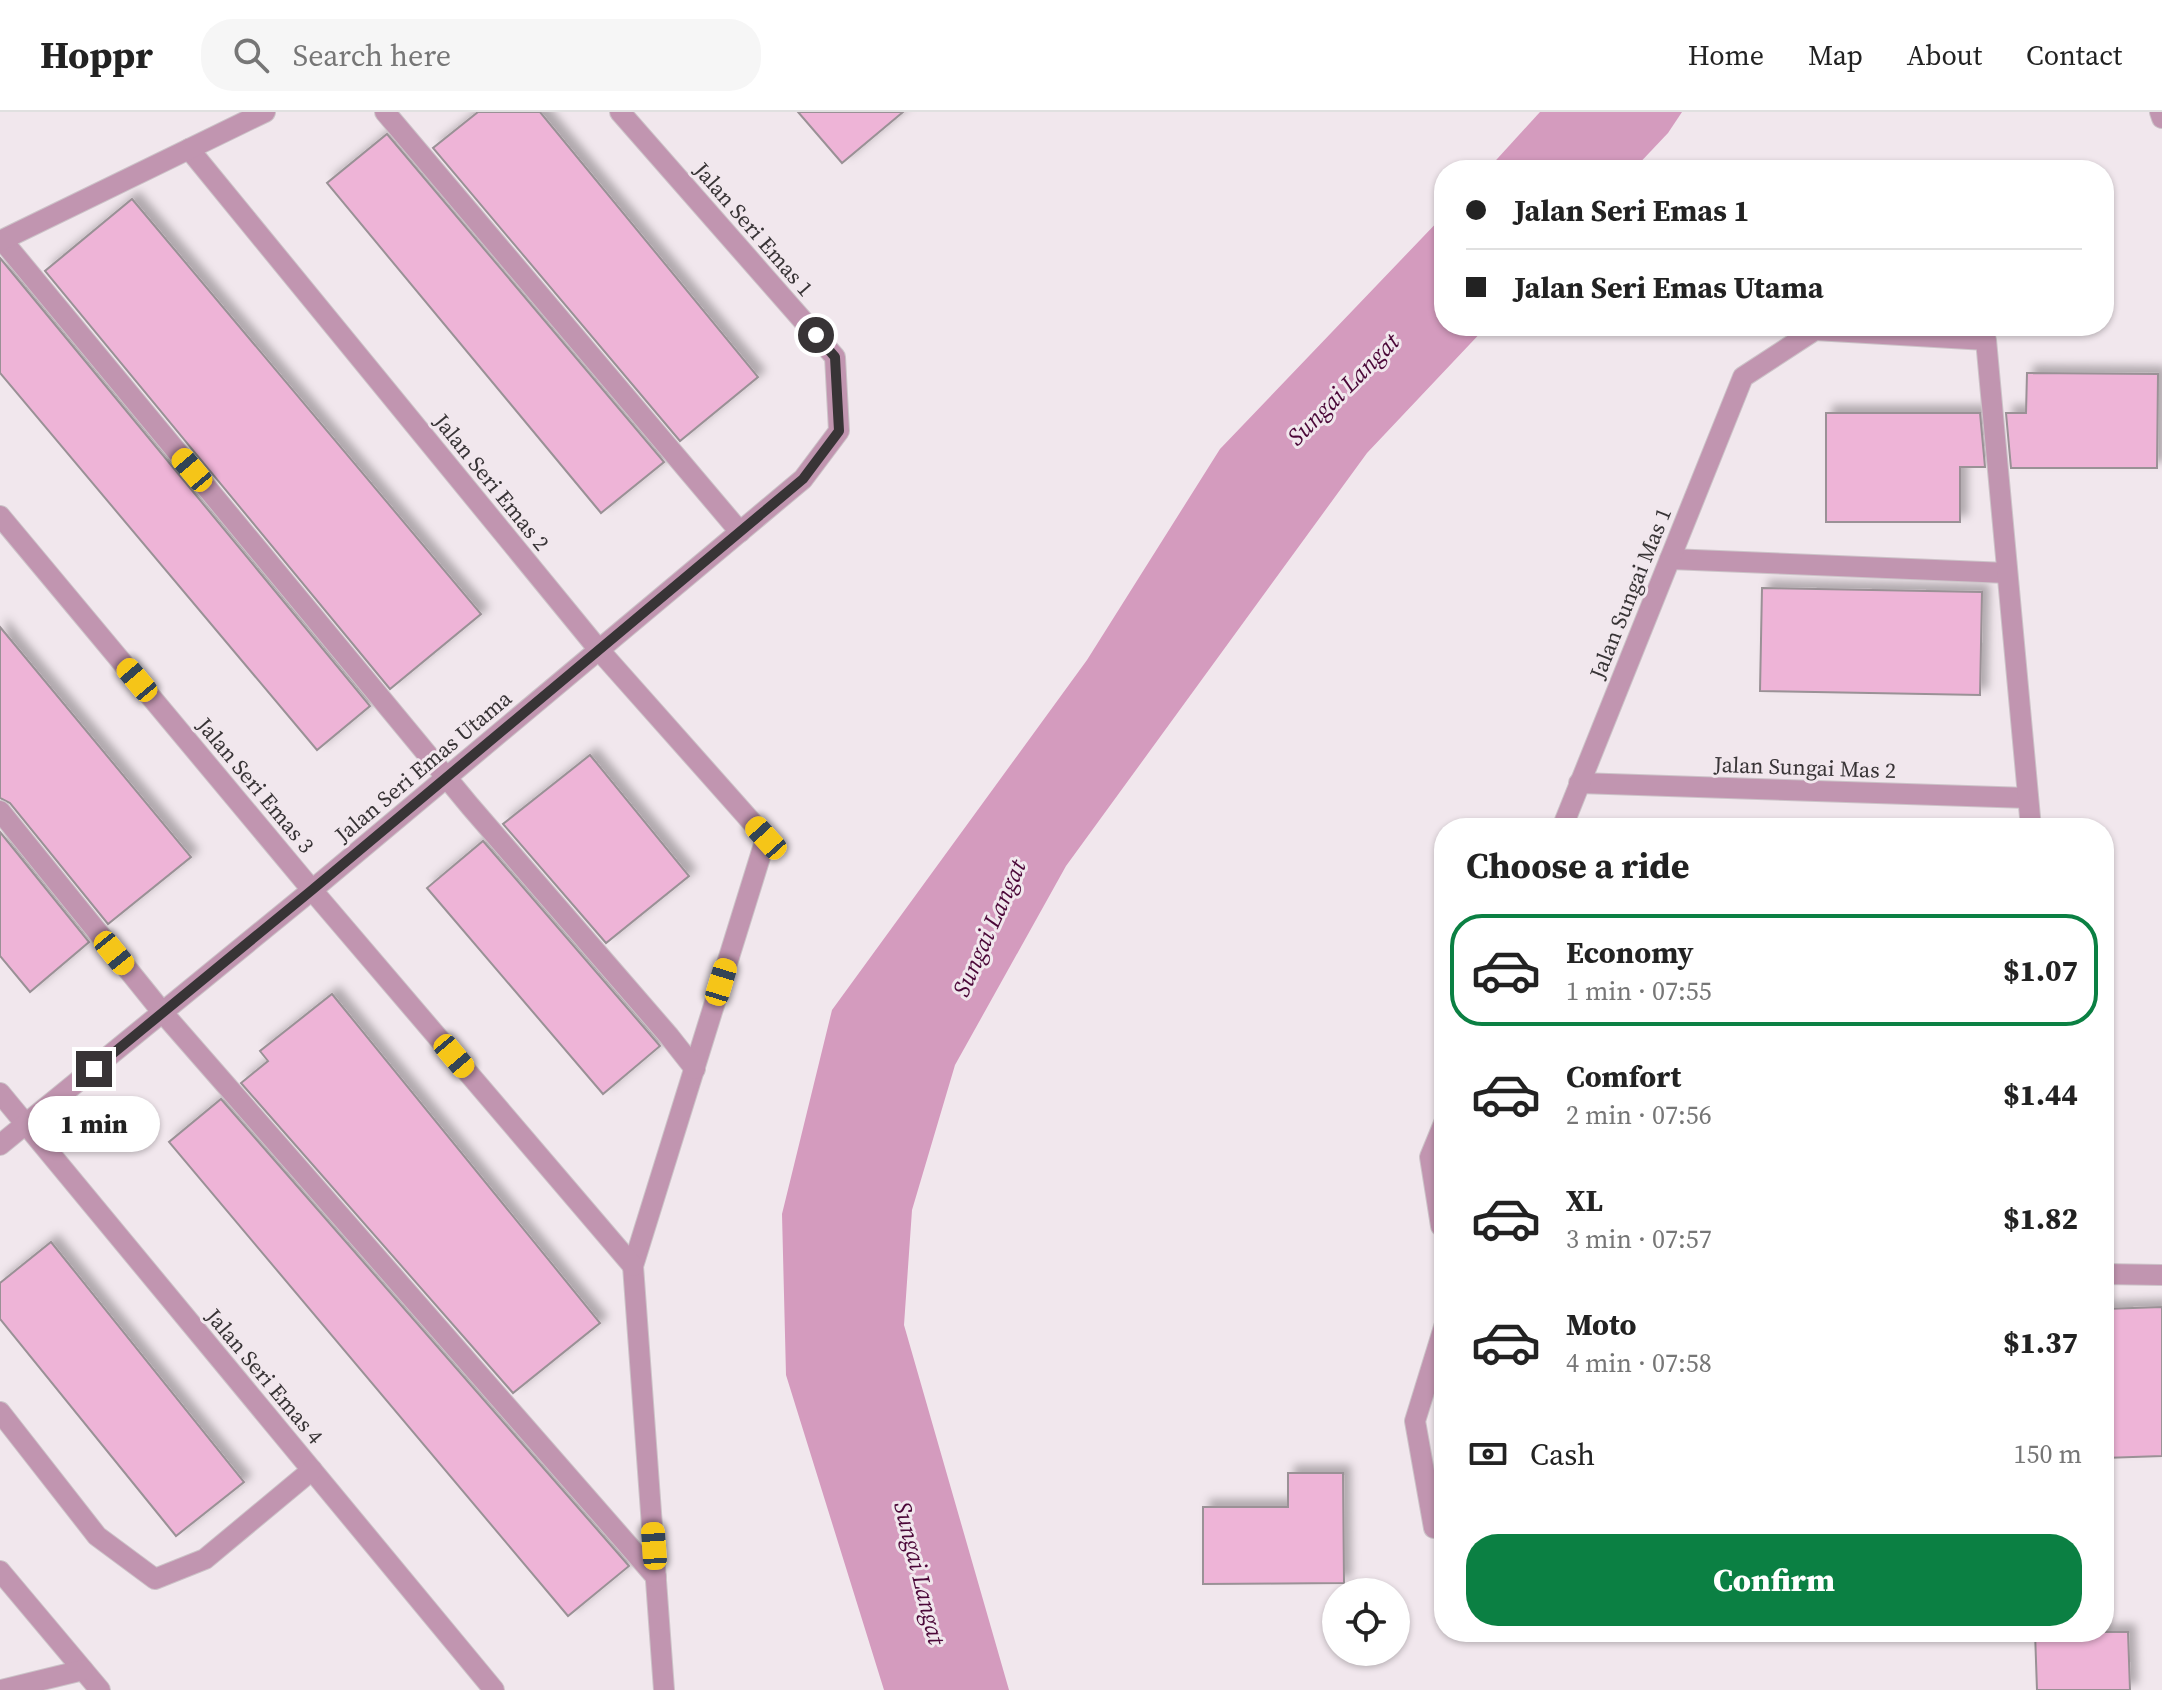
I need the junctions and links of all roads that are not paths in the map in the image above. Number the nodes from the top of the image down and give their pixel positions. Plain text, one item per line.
1 (265, 112) edge
2 (385, 112) edge
3 (620, 112) edge
4 (2160, 112) edge
5 (2162, 118) edge
6 (189, 149) junction
7 (1, 241) edge
8 (1806, 336) edge
9 (1918, 336) edge
10 (839, 431) joint
11 (0, 516) edge
12 (740, 532) junction
13 (1670, 559) junction
14 (2007, 573) junction
15 (599, 650) junction
16 (447, 778) junction
17 (1579, 783) junction
18 (2028, 798) junction
19 (0, 811) edge
20 (1566, 818) edge
21 (2030, 818) edge
22 (312, 890) junction
23 (163, 1013) junction
24 (695, 1069) junction
25 (0, 1093) edge
26 (26, 1125) junction
27 (0, 1145) edge
28 (1434, 1147) edge
29 (1434, 1182) edge
30 (633, 1266) junction
31 (2114, 1274) edge
32 (2162, 1275) edge
33 (1434, 1359) edge
34 (0, 1412) edge
35 (312, 1470) junction
36 (1434, 1528) dead end
37 (0, 1571) edge
38 (656, 1577) junction
39 (83, 1670) junction
40 (1, 1690) edge
41 (100, 1690) edge
42 (494, 1690) edge
43 (664, 1690) edge

1 - 6 street
2 - 12 street
3 - 10 street, Jalan Seri Emas 1
4 - 5 street
6 - 7 street
6 - 15 street, Jalan Seri Emas 2
7 - 16 street
8 - 13 street, Jalan Sungai Mas 1
9 - 14 street, Jalan Sungai Mas 1
10 - 12 street, Jalan Seri Emas Utama
11 - 22 street, Jalan Seri Emas 3
12 - 15 street, Jalan Seri Emas Utama
13 - 14 street
13 - 17 street, Jalan Sungai Mas 1
14 - 18 street
15 - 16 street, Jalan Seri Emas Utama
15 - 24 street, Jalan Seri Emas 2
16 - 22 street, Jalan Seri Emas Utama
16 - 24 street
17 - 18 street, Jalan Sungai Mas 2
17 - 20 street, Jalan Sungai Mas 1
18 - 21 street
19 - 23 street
22 - 23 street, Jalan Seri Emas Utama
22 - 30 street, Jalan Seri Emas 3
23 - 26 street, Jalan Seri Emas Utama
23 - 38 street
24 - 30 street
25 - 26 street, Jalan Seri Emas 4
26 - 27 street, Jalan Seri Emas Utama
26 - 35 street, Jalan Seri Emas 4
28 - 29 street
30 - 38 street
31 - 32 street
33 - 36 street
34 - 35 street
35 - 42 street, Jalan Seri Emas 4
37 - 39 street
38 - 43 street
39 - 40 street
39 - 41 street

